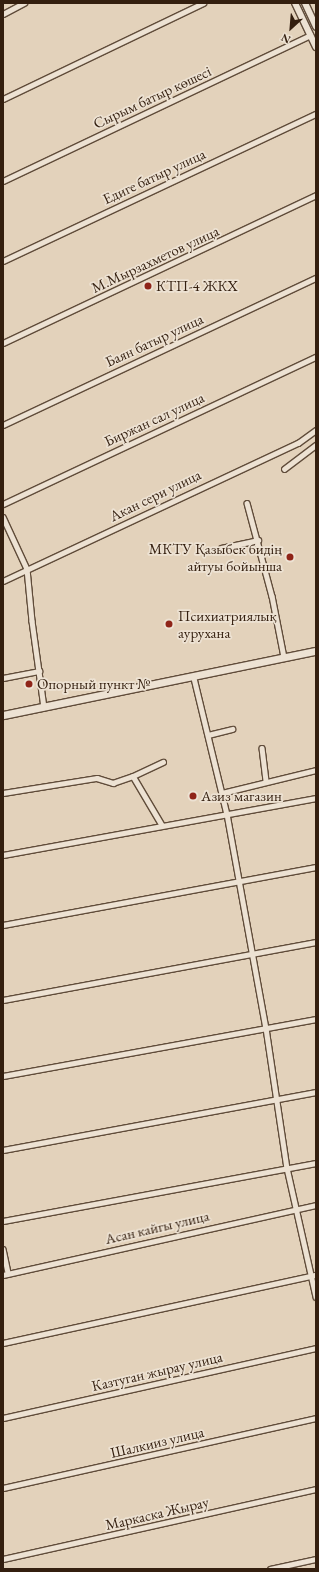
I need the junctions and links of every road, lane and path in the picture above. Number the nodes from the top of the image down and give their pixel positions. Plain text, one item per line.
1 (24, 3) edge
2 (202, 3) edge
3 (295, 3) edge
4 (305, 3) edge
5 (3, 14) edge
6 (316, 27) edge
7 (310, 35) junction
8 (316, 47) edge
9 (3, 99) edge
10 (316, 114) edge
11 (3, 181) edge
12 (316, 195) edge
13 (3, 261) edge
14 (316, 278) edge
15 (3, 343) edge
16 (316, 357) edge
17 (3, 425) edge
18 (316, 430) edge
19 (316, 445) edge
20 (284, 469) dead end
21 (247, 503) dead end
22 (3, 504) edge
23 (3, 516) edge
24 (258, 540) junction
25 (221, 548) dead end
26 (27, 569) junction
27 (3, 581) edge
28 (316, 651) edge
29 (284, 657) junction
30 (39, 671) junction
31 (3, 678) edge
32 (194, 678) junction
33 (44, 707) junction
34 (3, 715) edge
35 (232, 729) dead end
36 (208, 735) junction
37 (262, 748) dead end
38 (163, 762) dead end
39 (316, 770) edge
40 (133, 776) junction
41 (266, 782) junction
42 (3, 793) edge
43 (222, 793) junction
44 (316, 798) edge
45 (227, 814) junction
46 (162, 825) junction
47 (3, 856) edge
48 (316, 867) edge
49 (239, 881) junction
50 (3, 925) edge
51 (316, 942) edge
52 (253, 954) junction
53 (3, 1000) edge
54 (316, 1019) edge
55 (266, 1028) junction
56 (3, 1076) edge
57 (316, 1092) edge
58 (277, 1098) junction
59 (3, 1150) edge
60 (316, 1163) edge
61 (287, 1168) junction
62 (316, 1205) edge
63 (295, 1209) junction
64 (3, 1221) edge
65 (3, 1249) edge
66 (6, 1274) edge
67 (314, 1276) edge
68 (316, 1297) edge
69 (3, 1342) edge
70 (316, 1348) edge
71 (3, 1418) edge
72 (316, 1418) edge
73 (3, 1488) edge
74 (316, 1489) edge
75 (3, 1559) edge
76 (316, 1559) edge
77 (270, 1569) edge

1 - 5 street
2 - 9 street
3 - 7 street
4 - 6 street
7 - 8 street
7 - 11 street, Сырым батыр көшесі
10 - 13 street, Едиге батыр улица
12 - 15 street, М.Мырзахметов улица
14 - 17 street, Баян батыр улица
16 - 22 street, Биржан сал улица
18 - 26 street, Акан сери улица
19 - 20 street
21 - 24 street
23 - 26 street
24 - 25 street
24 - 29 street
26 - 27 street, Акан сери улица
26 - 30 street
28 - 29 main road
29 - 32 main road
30 - 31 street
30 - 33 street
32 - 33 main road
32 - 36 street
33 - 34 main road
35 - 36 street
36 - 43 street
37 - 41 street
38 - 40 street
39 - 41 street
40 - 42 street
40 - 46 street
41 - 43 street
43 - 45 street
44 - 45 street
45 - 46 street
45 - 49 street
46 - 47 street
48 - 49 street
49 - 50 street
49 - 52 street
51 - 52 street
52 - 53 street
52 - 55 street
54 - 55 street
55 - 56 street
55 - 58 street
57 - 58 street
58 - 59 street
58 - 61 street
60 - 61 street
61 - 63 street
61 - 64 street
62 - 63 street, Асан кайгы улица
63 - 66 street, Асан кайгы улица
63 - 67 street
65 - 66 street
67 - 68 street
67 - 69 street
70 - 71 street, Казтуган жырау улица
72 - 73 street, Шалкииз улица
74 - 75 street, Маркаска Жырау
76 - 77 street

